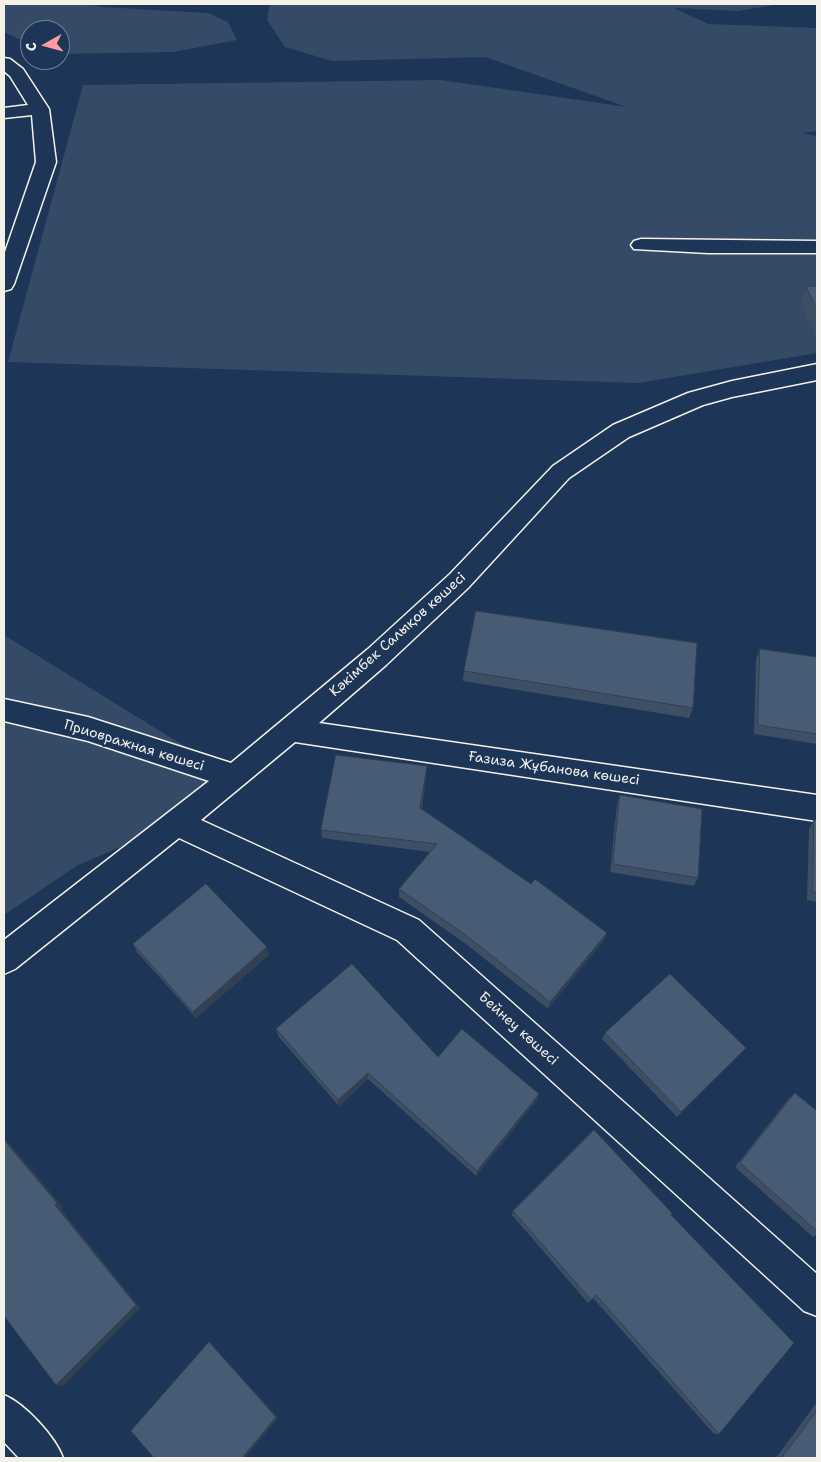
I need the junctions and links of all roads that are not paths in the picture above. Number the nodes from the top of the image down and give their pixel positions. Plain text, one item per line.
1 (4, 63) edge
2 (40, 109) junction
3 (4, 113) edge
4 (641, 245) dead end
5 (817, 247) edge
6 (4, 284) edge
7 (817, 372) edge
8 (4, 710) edge
9 (290, 730) junction
10 (235, 777) junction
11 (817, 808) edge
12 (177, 822) junction
13 (4, 958) edge
14 (817, 1298) edge
15 (4, 1414) edge
16 (44, 1458) edge

1 - 2 street
2 - 3 street
2 - 6 street
4 - 5 street
7 - 9 street, Кәкімбек Салықов көшесі
8 - 10 street, Приовражная көшесі
9 - 10 street, Кәкімбек Салықов көшесі
9 - 11 street, Ғазиза Жұбанова көшесі
10 - 12 street, Кәкімбек Салықов көшесі
12 - 13 street, Кәкімбек Салықов көшесі
12 - 14 street, Бейнеу көшесі
15 - 16 street

